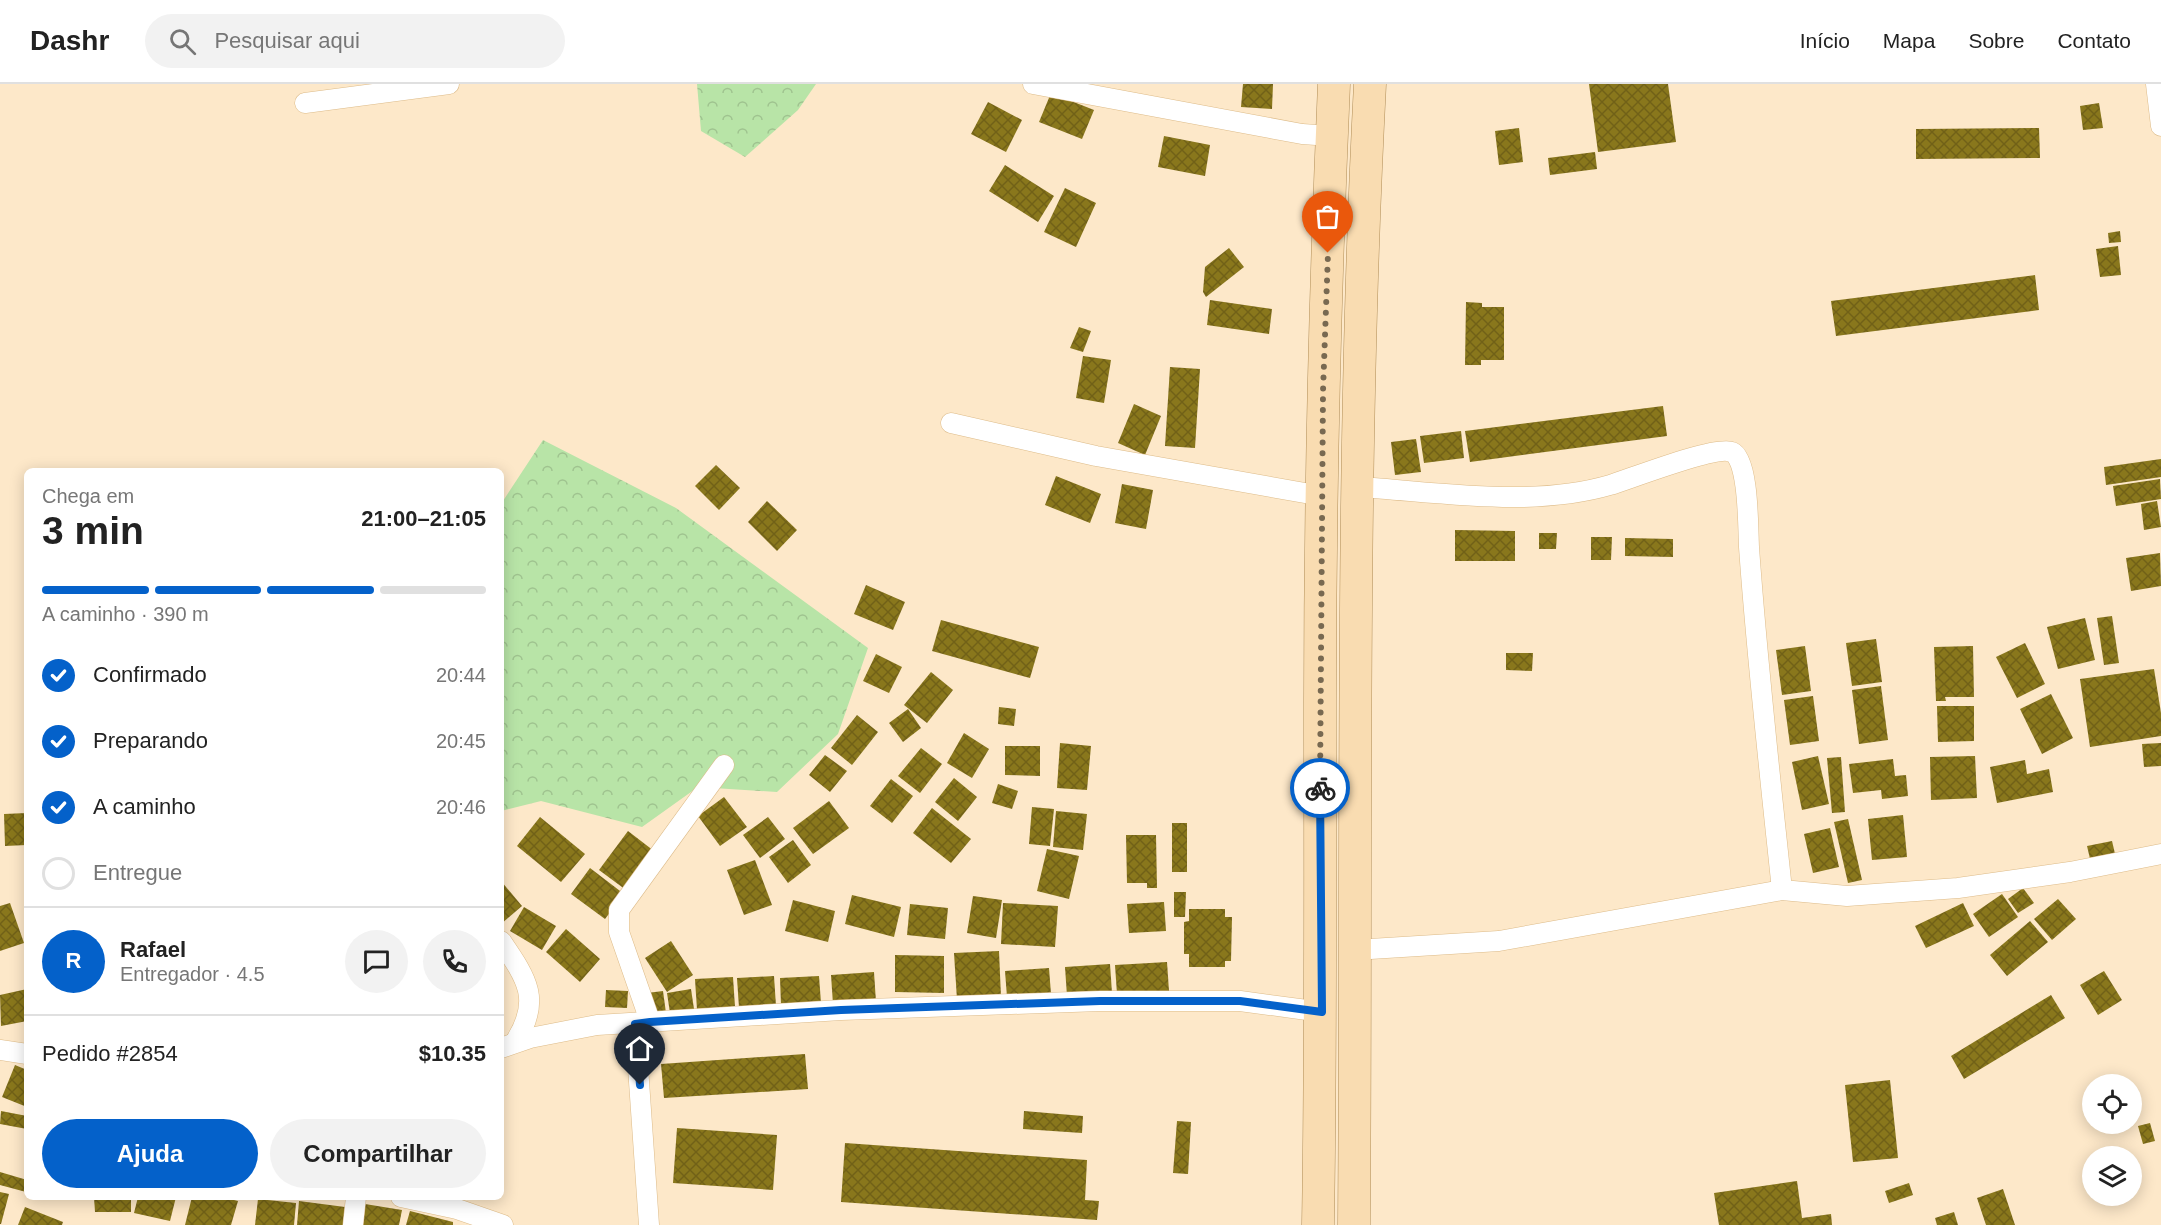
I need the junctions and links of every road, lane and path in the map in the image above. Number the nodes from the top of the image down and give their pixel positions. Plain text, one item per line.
1 (449, 84) edge
2 (1033, 84) edge
3 (1334, 84) edge
4 (1370, 84) edge
5 (2156, 84) edge
6 (305, 103) dead end
7 (2161, 126) edge
8 (1331, 136) junction
9 (951, 423) dead end
10 (1358, 487) junction
11 (1322, 496) junction
12 (724, 765) dead end
13 (2161, 854) edge
14 (1782, 890) junction
15 (504, 946) edge
16 (1354, 950) junction
17 (1322, 1012) junction
18 (642, 1023) junction
19 (508, 1045) edge
20 (0, 1050) edge
21 (24, 1054) edge
22 (356, 1200) edge
23 (415, 1200) edge
24 (353, 1225) edge
25 (503, 1225) edge
26 (649, 1225) edge
27 (1318, 1225) edge
28 (1354, 1225) edge

1 - 6 street
2 - 8 street
3 - 8 main road
4 - 10 main road
5 - 7 street
8 - 11 main road
9 - 11 street
10 - 14 street
10 - 16 main road
11 - 17 main road
12 - 18 street
13 - 14 street
14 - 16 street
15 - 19 street
16 - 28 main road
17 - 18 street
17 - 27 main road
18 - 19 street
18 - 26 street
20 - 21 street
22 - 24 street
23 - 25 street

